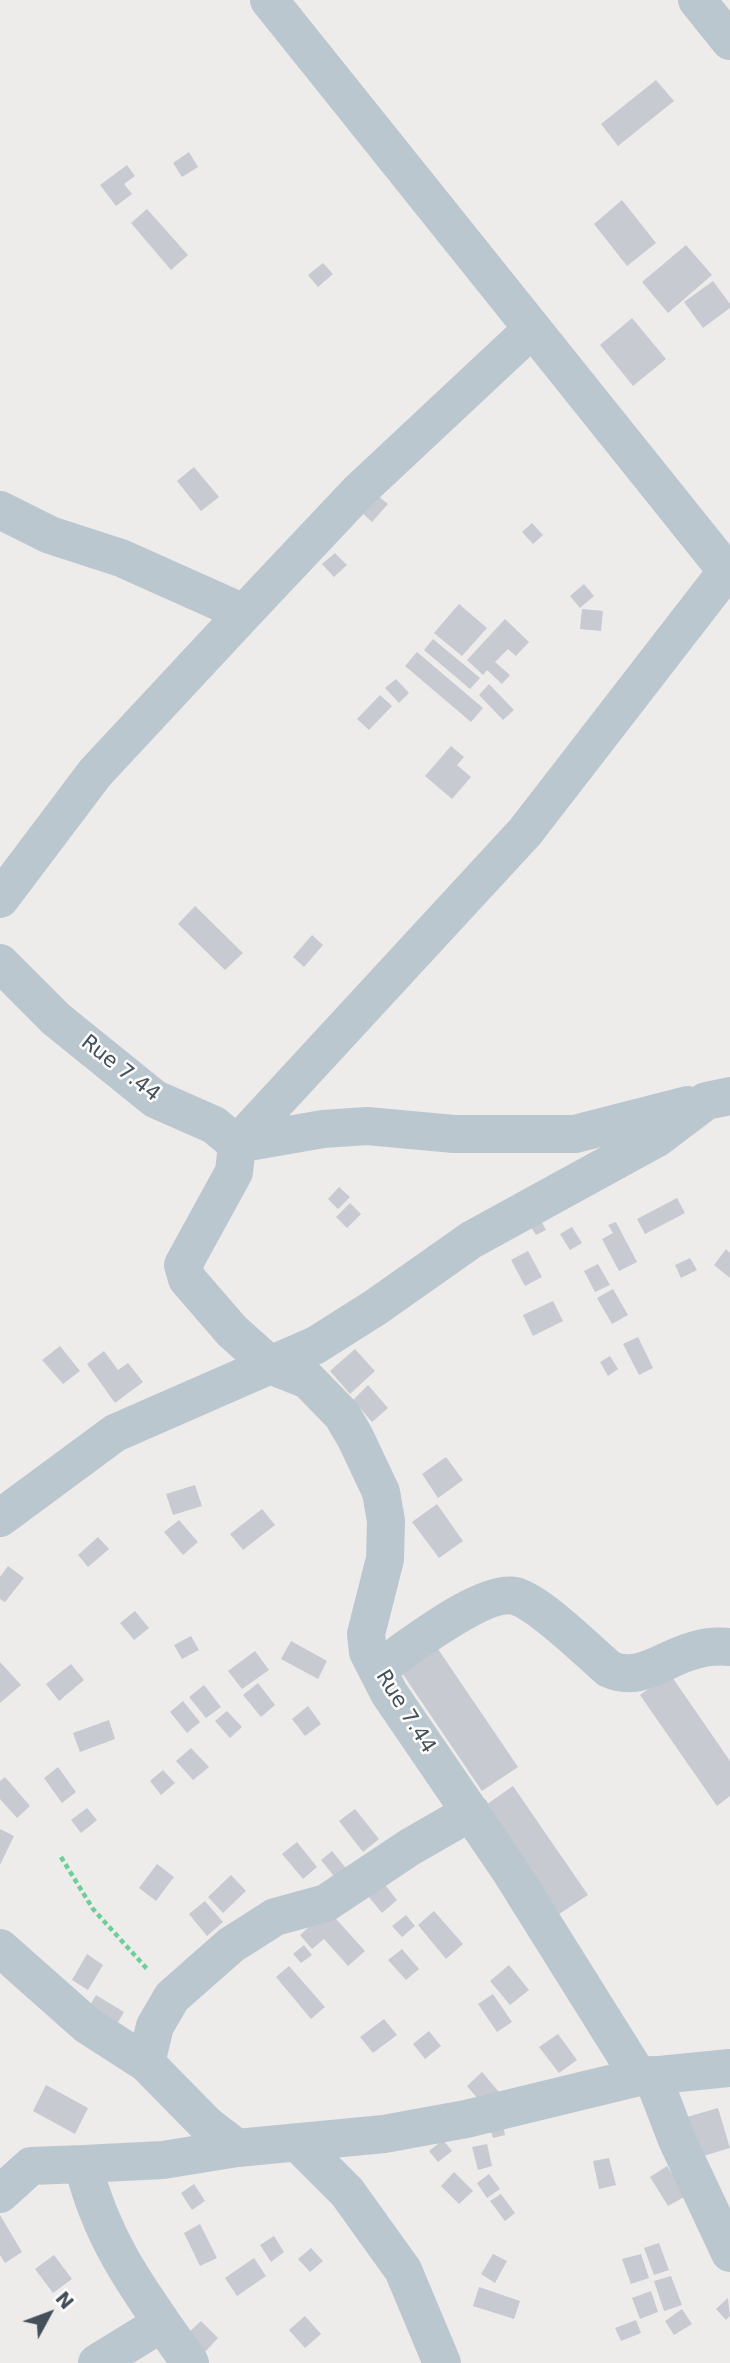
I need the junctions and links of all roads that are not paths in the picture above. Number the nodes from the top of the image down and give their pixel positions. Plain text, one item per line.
1 (268, 0) edge
2 (697, 0) edge
3 (730, 41) edge
4 (531, 330) junction
5 (0, 510) edge
6 (729, 571) edge
7 (244, 613) junction
8 (0, 899) edge
9 (0, 964) edge
10 (718, 1098) edge
11 (237, 1144) junction
12 (270, 1365) junction
13 (0, 1518) edge
14 (730, 1647) edge
15 (378, 1669) junction
16 (471, 1812) junction
17 (0, 1948) edge
18 (146, 2063) junction
19 (730, 2068) edge
20 (646, 2076) junction
21 (298, 2143) junction
22 (237, 2148) junction
23 (16, 2164) edge
24 (83, 2164) junction
25 (0, 2194) edge
26 (730, 2253) edge
27 (162, 2323) junction
28 (97, 2363) edge
29 (190, 2363) edge
30 (442, 2363) edge

1 - 4 street
2 - 3 street
4 - 6 street
4 - 7 street
5 - 7 street
6 - 11 street
7 - 8 street
9 - 11 street, Rue 7.44
10 - 11 street
10 - 12 street
11 - 12 street, Rue 7.44
12 - 13 street
12 - 15 street, Rue 7.44
14 - 15 street
15 - 16 street, Rue 7.44
16 - 18 street
16 - 20 street, Rue 7.44
17 - 18 street
18 - 22 street
19 - 20 street
20 - 21 street
20 - 26 street, Rue 7.44
21 - 22 street
21 - 30 street
22 - 24 street
23 - 24 street
23 - 25 street
24 - 27 street
27 - 28 street
27 - 29 street

